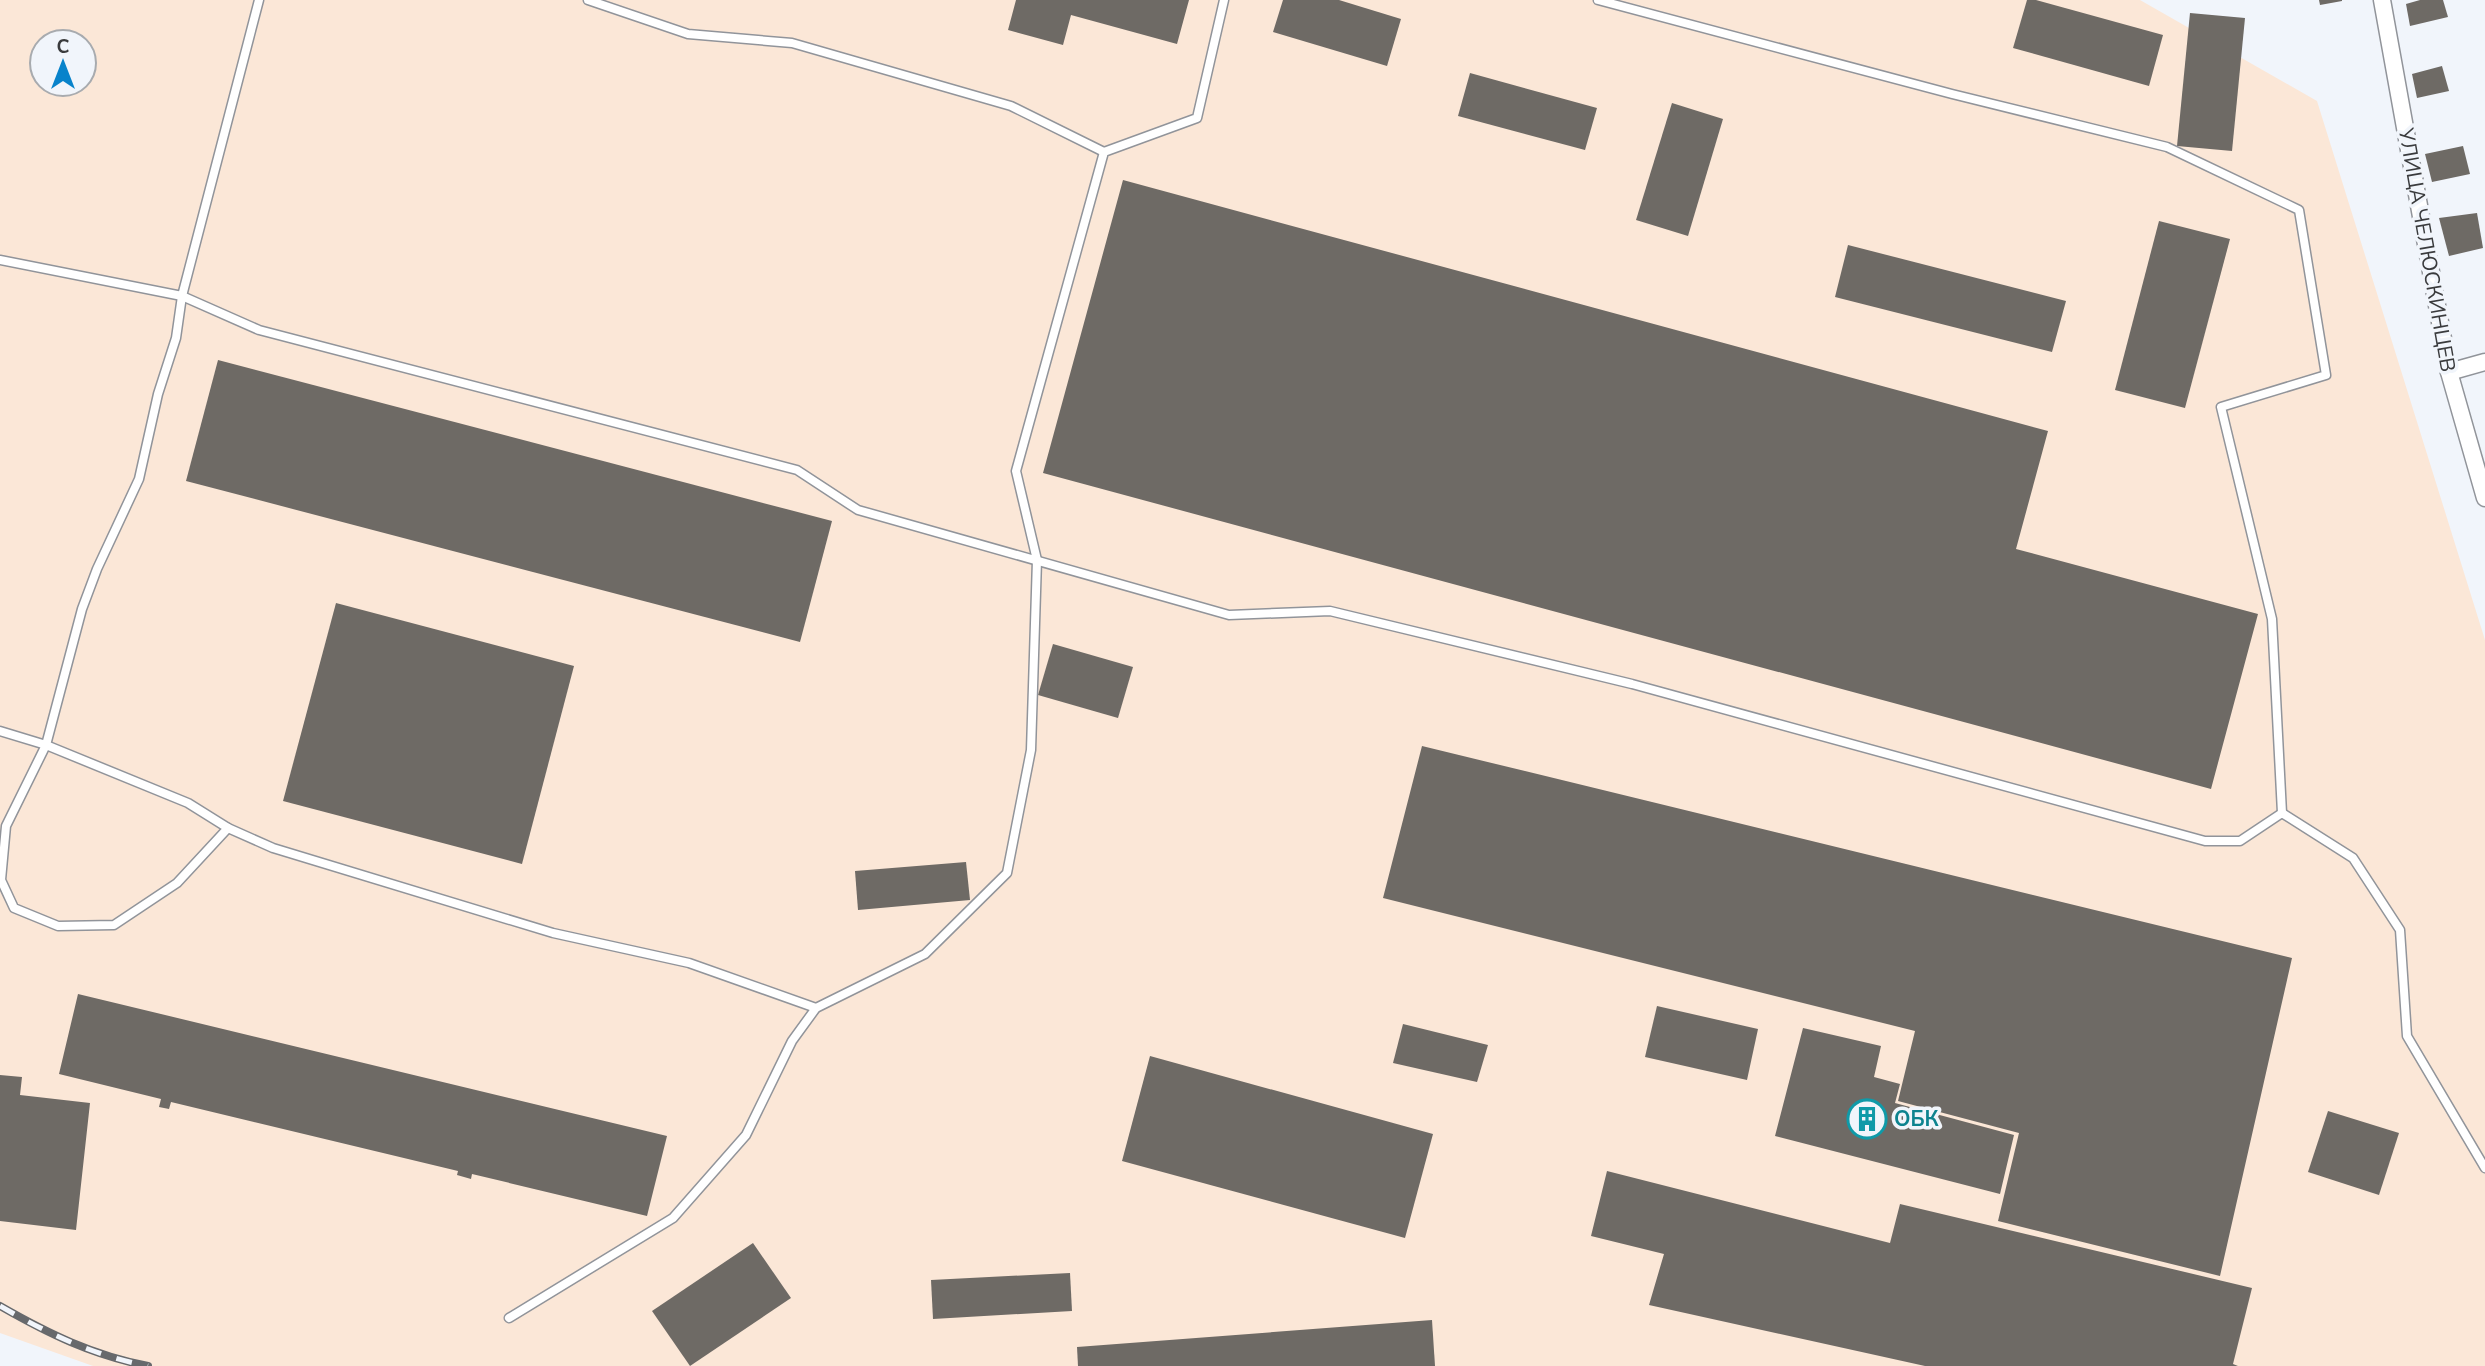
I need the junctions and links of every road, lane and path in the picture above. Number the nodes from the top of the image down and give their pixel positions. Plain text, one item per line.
1 (259, 0) edge
2 (588, 0) edge
3 (1224, 0) edge
4 (1598, 0) edge
5 (2382, 0) edge
6 (1104, 152) junction
7 (0, 260) edge
8 (182, 296) junction
9 (2485, 362) edge
10 (2449, 372) junction
11 (2485, 498) edge
12 (1037, 560) junction
13 (0, 731) edge
14 (46, 745) junction
15 (2281, 813) junction
16 (228, 828) junction
17 (816, 1008) junction
18 (2485, 1168) edge
19 (509, 1318) dead end

1 - 8 lane
2 - 6 lane
3 - 6 lane
4 - 15 lane
5 - 10 street, УЛИЦА ЧЕЛЮСКИНЦЕВ
6 - 12 lane
7 - 8 lane
8 - 12 lane
8 - 14 lane
9 - 10 street
10 - 11 street, УЛИЦА ЧЕЛЮСКИНЦЕВ
12 - 15 lane
12 - 17 lane
13 - 14 lane
14 - 16 lane
14 - 16 lane
15 - 18 lane
16 - 17 lane
17 - 19 lane

